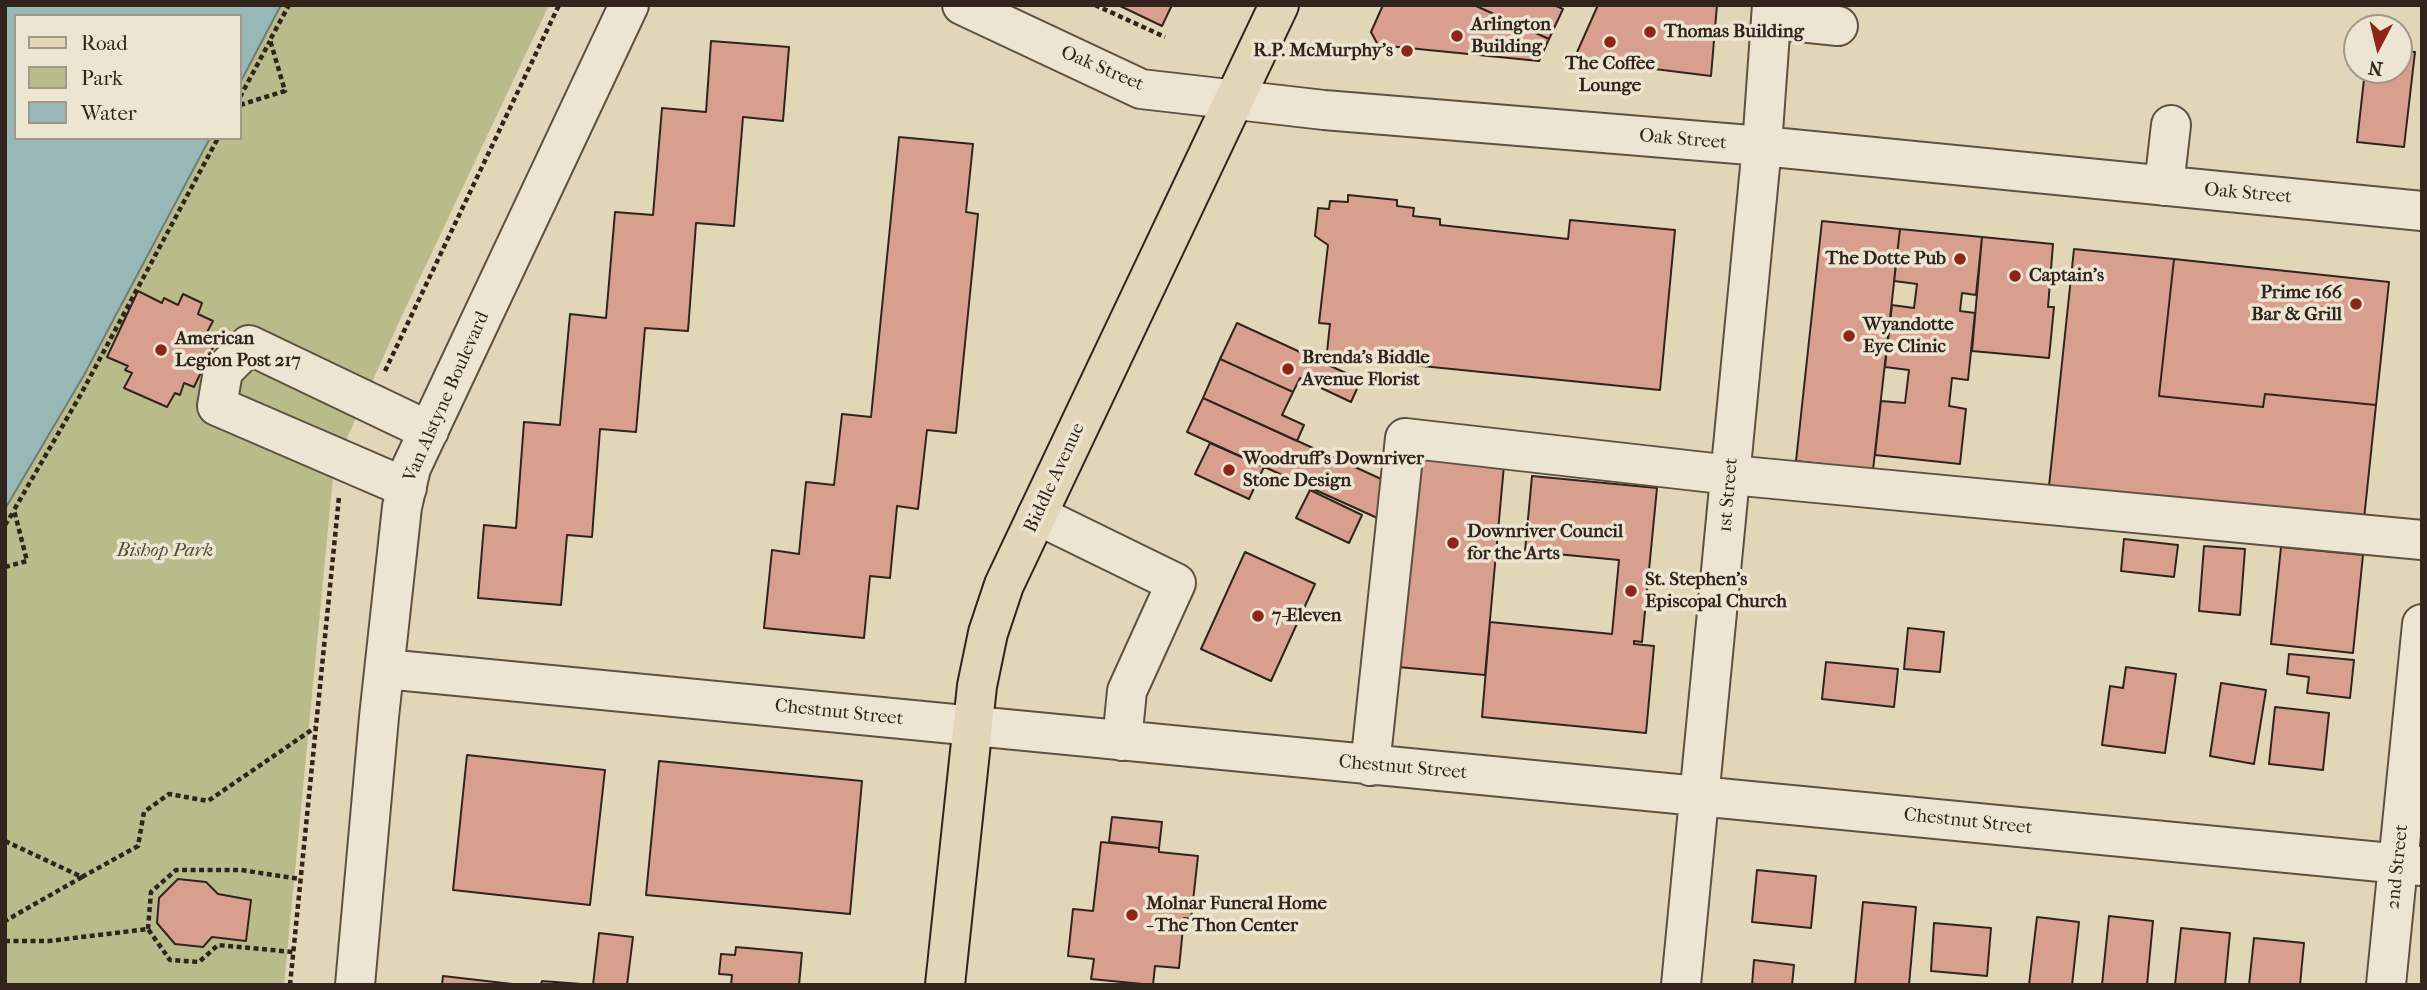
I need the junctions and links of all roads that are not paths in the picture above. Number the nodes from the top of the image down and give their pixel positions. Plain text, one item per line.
1 (629, 5) edge
2 (962, 5) edge
3 (1279, 5) edge
4 (1771, 12) edge
5 (1838, 26) dead end
6 (1235, 100) junction
7 (2171, 125) dead end
8 (1762, 146) junction
9 (2164, 186) junction
10 (2422, 211) edge
11 (429, 430) junction
12 (1731, 475) junction
13 (407, 488) junction
14 (1037, 515) junction
15 (2422, 540) edge
16 (2422, 624) edge
17 (385, 669) junction
18 (971, 726) junction
19 (1122, 741) junction
20 (1370, 766) junction
21 (1700, 796) junction
22 (2410, 865) edge
23 (355, 985) edge
24 (945, 985) edge
25 (1681, 985) edge
26 (2386, 985) edge

1 - 11 street, Van Alstyne Boulevard
2 - 6 street, Oak Street
3 - 6 main road, Biddle Avenue
4 - 5 street
4 - 8 street, 1st Street
6 - 8 street, Oak Street
6 - 14 main road, Biddle Avenue
7 - 9 street
8 - 9 street, Oak Street
8 - 12 street, 1st Street
9 - 10 street, Oak Street
11 - 13 street, Van Alstyne Boulevard
11 - 13 street
12 - 15 street
12 - 20 street
12 - 21 street, 1st Street
13 - 17 street, Van Alstyne Boulevard
14 - 18 main road, Biddle Avenue
14 - 19 street
16 - 22 street, 2nd Street
17 - 18 street, Chestnut Street
17 - 23 street, Van Alstyne Boulevard
18 - 19 street, Chestnut Street
18 - 24 main road, Biddle Avenue
19 - 20 street, Chestnut Street
20 - 21 street, Chestnut Street
21 - 22 street, Chestnut Street
21 - 25 street, 1st Street
22 - 26 street, 2nd Street

